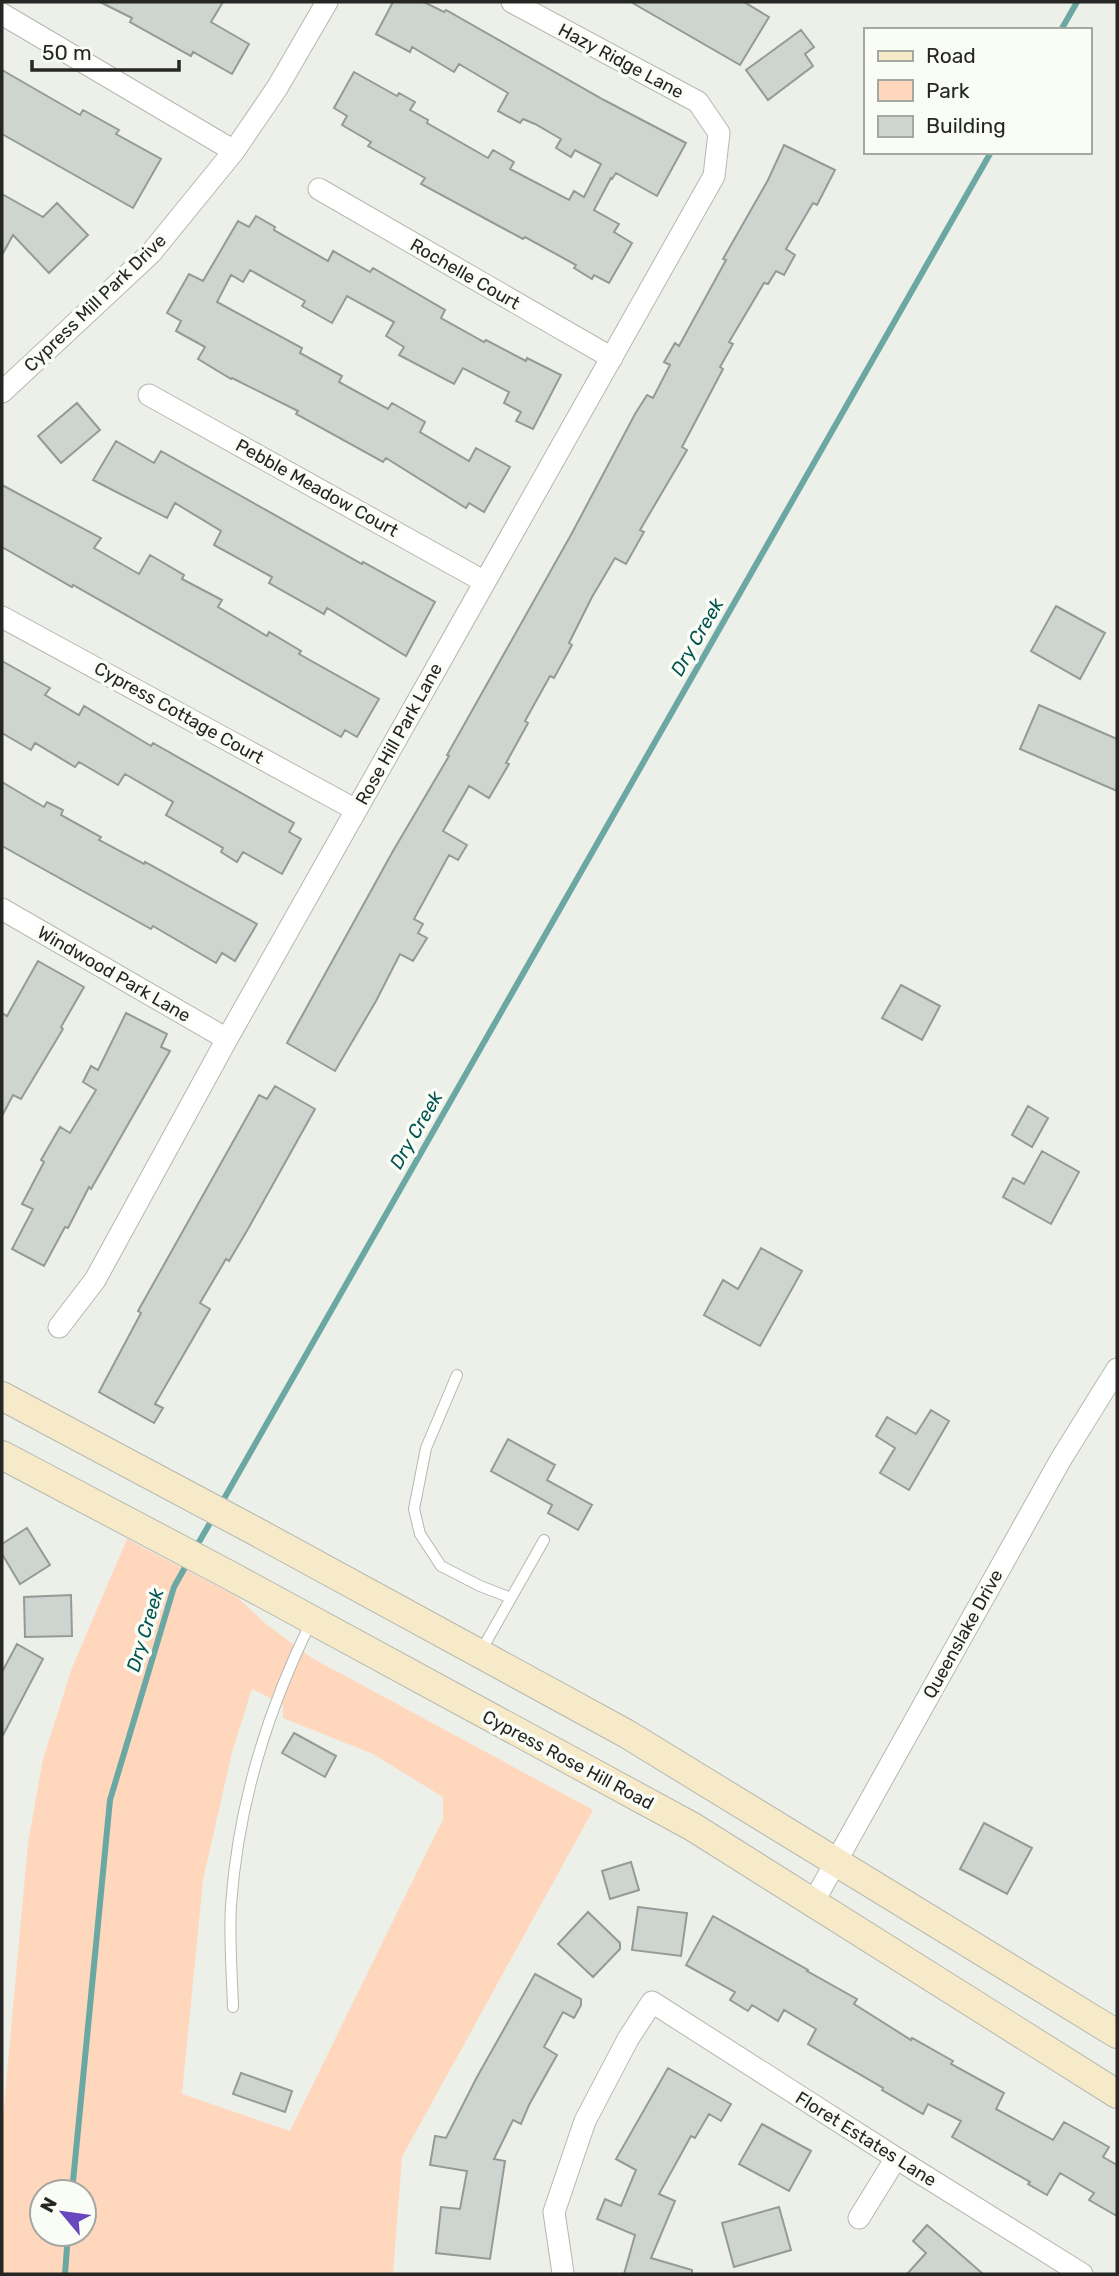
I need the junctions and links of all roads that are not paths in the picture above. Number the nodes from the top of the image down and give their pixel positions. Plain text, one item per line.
1 (327, 2) edge
2 (512, 2) edge
3 (2, 14) edge
4 (719, 132) joint
5 (234, 151) junction
6 (319, 189) dead end
7 (612, 358) junction
8 (2, 392) edge
9 (149, 395) dead end
10 (485, 582) junction
11 (2, 617) edge
12 (356, 810) junction
13 (3, 913) edge
14 (227, 1039) junction
15 (59, 1326) dead end
16 (1117, 1368) edge
17 (457, 1376) dead end
18 (2, 1396) edge
19 (2, 1455) edge
20 (544, 1540) dead end
21 (511, 1598) junction
22 (312, 1620) junction
23 (479, 1654) junction
24 (835, 1864) junction
25 (814, 1901) junction
26 (233, 2007) dead end
27 (1117, 2034) edge
28 (1117, 2094) edge
29 (895, 2158) junction
30 (859, 2218) dead end
31 (563, 2273) edge
32 (1082, 2274) edge

1 - 5 street, Cypress Mill Park Drive
2 - 4 street, Hazy Ridge Lane
3 - 5 street
4 - 7 street, Rose Hill Park Lane
5 - 8 street, Cypress Mill Park Drive
6 - 7 street, Rochelle Court
7 - 10 street, Rose Hill Park Lane
9 - 10 street, Pebble Meadow Court
10 - 12 street, Rose Hill Park Lane
11 - 12 street, Cypress Cottage Court
12 - 14 street, Rose Hill Park Lane
13 - 14 street, Windwood Park Lane
14 - 15 street, Rose Hill Park Lane
16 - 24 street, Queenslake Drive
17 - 21 lane
18 - 23 main road
19 - 22 main road, Cypress Rose Hill Road
20 - 21 lane
21 - 23 lane
22 - 25 main road, Cypress Rose Hill Road
22 - 26 lane
23 - 24 main road
24 - 25 street, Queenslake Drive
24 - 27 main road
25 - 28 main road, Cypress Rose Hill Road
29 - 30 street
29 - 31 street, Floret Estates Lane
29 - 32 street, Floret Estates Lane

